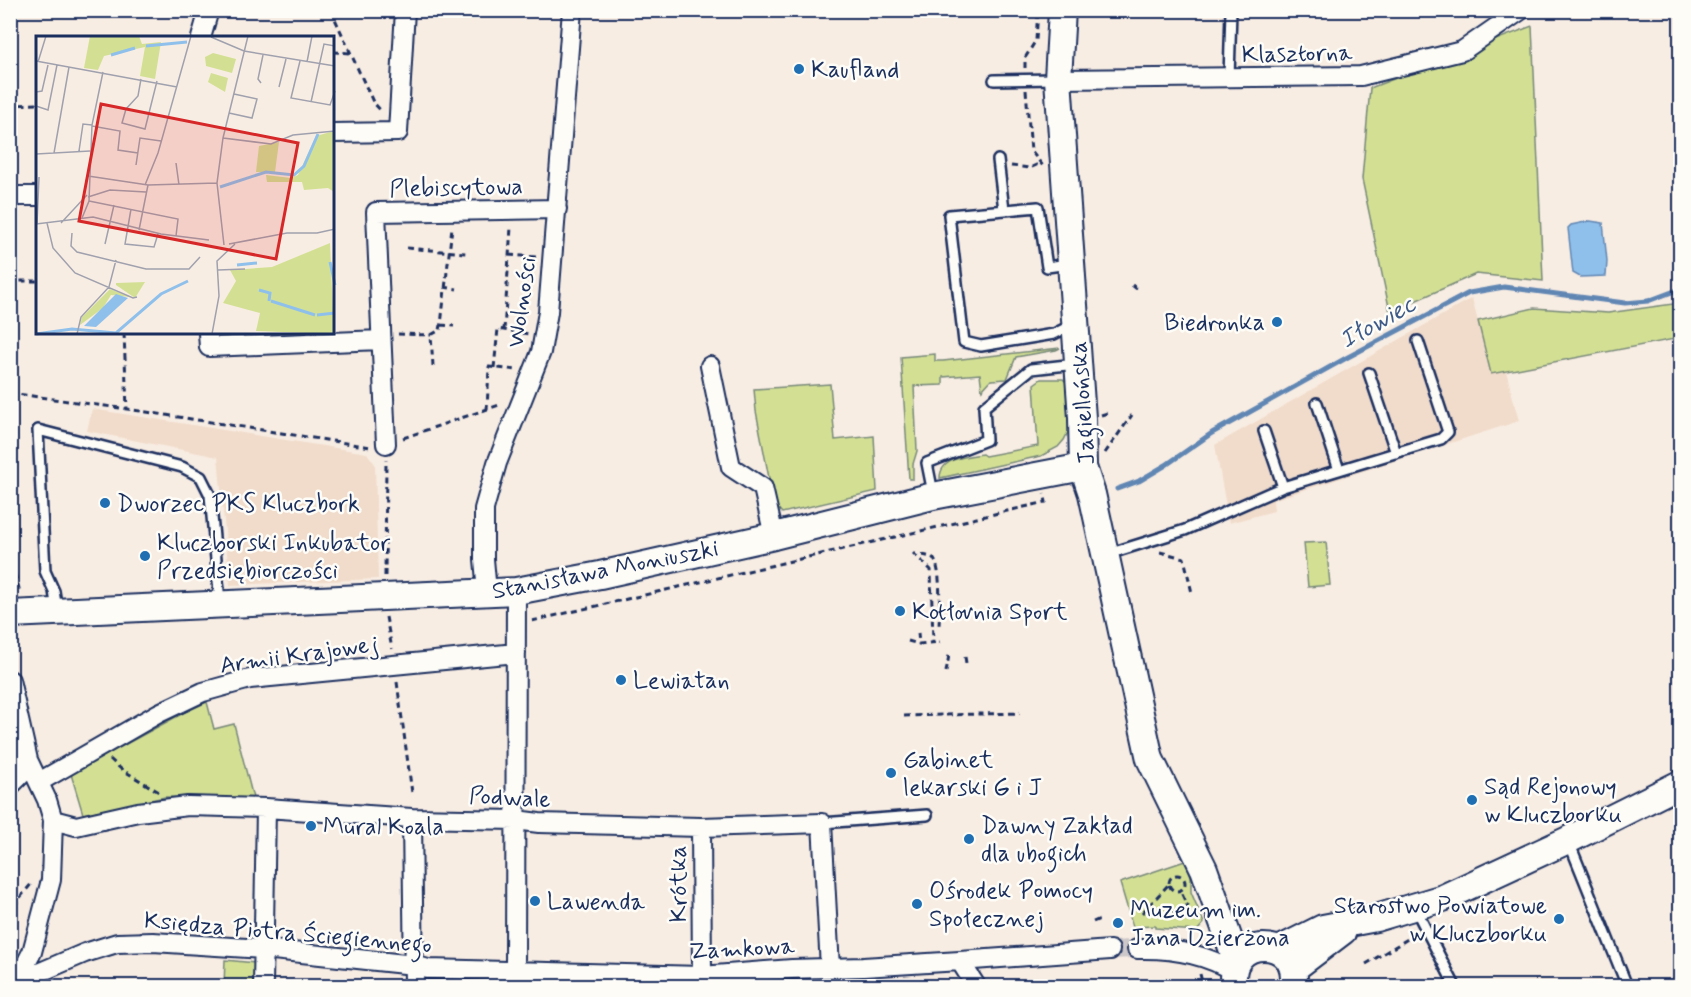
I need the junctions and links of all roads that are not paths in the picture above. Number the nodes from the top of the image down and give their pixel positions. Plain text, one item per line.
1 (209, 10) edge
2 (405, 10) edge
3 (572, 10) edge
4 (1062, 10) edge
5 (1231, 10) edge
6 (1521, 10) edge
7 (202, 36) edge
8 (1229, 78) junction
9 (1058, 79) junction
10 (994, 80) dead end
11 (334, 133) edge
12 (998, 163) road end
13 (10, 196) edge
14 (36, 196) edge
15 (557, 209) junction
16 (1004, 210) junction
17 (1071, 264) junction
18 (1076, 323) junction
19 (208, 334) edge
20 (381, 337) junction
21 (1418, 341) dead end
22 (1079, 364) junction
23 (710, 366) dead end
24 (1369, 373) dead end
25 (1317, 403) dead end
26 (1264, 431) dead end
27 (386, 444) road end
28 (1396, 453) junction
29 (1091, 457) junction
30 (1339, 470) junction
31 (1283, 487) junction
32 (933, 496) junction
33 (774, 536) junction
34 (1105, 554) junction
35 (516, 591) junction
36 (487, 592) junction
37 (220, 604) junction
38 (57, 612) junction
39 (10, 614) edge
40 (516, 653) junction
41 (10, 680) edge
42 (28, 760) junction
43 (39, 782) junction
44 (10, 786) edge
45 (1679, 789) edge
46 (266, 808) junction
47 (927, 815) dead end
48 (412, 818) junction
49 (53, 820) junction
50 (516, 820) junction
51 (822, 823) junction
52 (701, 827) junction
53 (1568, 840) junction
54 (1420, 918) junction
55 (264, 949) junction
56 (1137, 949) tunnel mouth
57 (1110, 950) tunnel mouth
58 (960, 961) junction
59 (414, 965) junction
60 (1261, 967) edge
61 (830, 968) junction
62 (520, 973) junction
63 (683, 976) junction
64 (702, 976) junction
65 (793, 978) edge
66 (14, 983) edge
67 (263, 987) edge
68 (414, 987) edge
69 (666, 987) edge
70 (976, 987) edge
71 (1455, 987) edge
72 (1627, 987) edge

1 - 7 street
2 - 11 street
3 - 15 street, Wolności
4 - 9 street, Jagiellońska
5 - 8 lane
6 - 8 street, Klasztorna
8 - 9 street, Klasztorna
9 - 10 lane
9 - 17 street, Jagiellońska
12 - 16 lane
13 - 14 street
15 - 20 street, Plebiscytowa
15 - 36 street, Wolności
16 - 17 lane
16 - 18 lane
17 - 18 street, Jagiellońska
18 - 22 street, Jagiellońska
19 - 20 street
20 - 27 street, Plebiscytowa
21 - 28 lane
22 - 29 street, Jagiellońska
22 - 32 lane
23 - 33 street
24 - 28 lane
25 - 30 lane
26 - 31 lane
28 - 30 lane
29 - 32 street, Stanisława Moniuszki
29 - 34 street, Jagiellońska
30 - 31 lane
31 - 34 lane
32 - 33 street, Stanisława Moniuszki
33 - 35 street, Stanisława Moniuszki
34 - 60 street, Jagiellońska
35 - 36 street, Stanisława Moniuszki
35 - 40 street
36 - 37 street, Stanisława Moniuszki
37 - 38 street, Stanisława Moniuszki
37 - 38 lane
38 - 39 street, Stanisława Moniuszki
40 - 43 street, Armii Krajowej
40 - 50 street
41 - 42 street
42 - 43 street
42 - 44 street
43 - 49 street
45 - 53 street
46 - 48 street, Podwale
46 - 49 street, Podwale
46 - 55 street
47 - 51 lane
48 - 50 street, Podwale
48 - 59 street
49 - 66 street
50 - 52 street, Podwale
50 - 62 street
51 - 52 street, Podwale
51 - 61 street
52 - 64 street, Krótka
53 - 54 street
53 - 72 lane
54 - 60 street
54 - 71 lane
55 - 59 street, Księdza Piotra Ściegiennego
55 - 66 street, Księdza Piotra Ściegiennego
55 - 67 street
56 - 60 street
57 - 58 street, Zamkowa
58 - 61 street, Zamkowa
58 - 70 street
59 - 62 street, Księdza Piotra Ściegiennego
59 - 68 street
61 - 65 street, Zamkowa
62 - 63 street, Zamkowa
63 - 64 street, Zamkowa
63 - 69 street
64 - 65 street, Zamkowa

